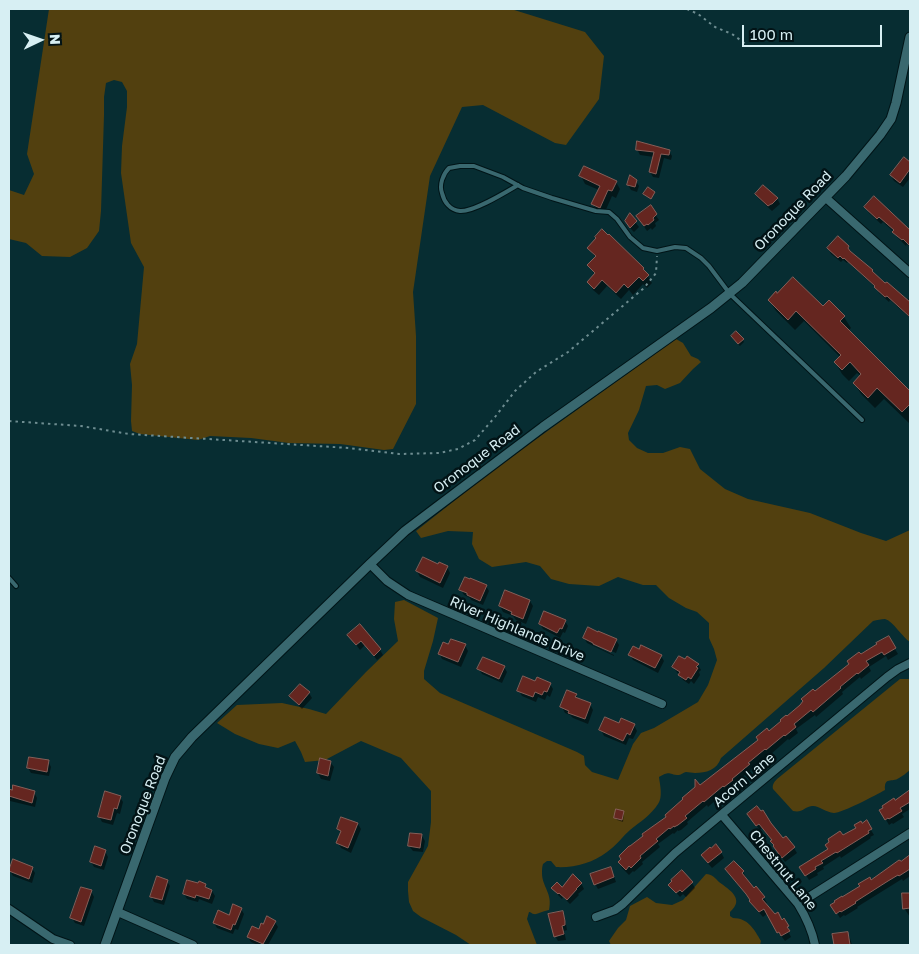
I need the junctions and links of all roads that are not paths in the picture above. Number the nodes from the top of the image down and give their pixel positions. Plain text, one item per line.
1 (910, 37) edge
2 (518, 185) junction
3 (826, 198) junction
4 (910, 274) edge
5 (730, 294) junction
6 (862, 420) dead end
7 (370, 564) junction
8 (9, 578) edge
9 (16, 586) dead end
10 (910, 663) edge
11 (662, 704) dead end
12 (722, 814) junction
13 (910, 833) edge
14 (798, 904) junction
15 (9, 909) edge
16 (118, 912) junction
17 (596, 917) dead end
18 (70, 945) edge
19 (105, 945) edge
20 (193, 945) edge
21 (815, 945) edge

1 - 3 street, Oronoque Road
2 - 2 lane
2 - 5 lane
3 - 4 street
3 - 5 street, Oronoque Road
5 - 6 lane
5 - 7 street, Oronoque Road
7 - 11 street, River Highlands Drive
7 - 16 street, Oronoque Road
8 - 9 lane
10 - 12 street, Acorn Lane
12 - 14 street, Chestnut Lane
12 - 17 street, Acorn Lane
13 - 14 street
14 - 21 street, Chestnut Lane
15 - 18 street
16 - 19 street, Oronoque Road
16 - 20 street

